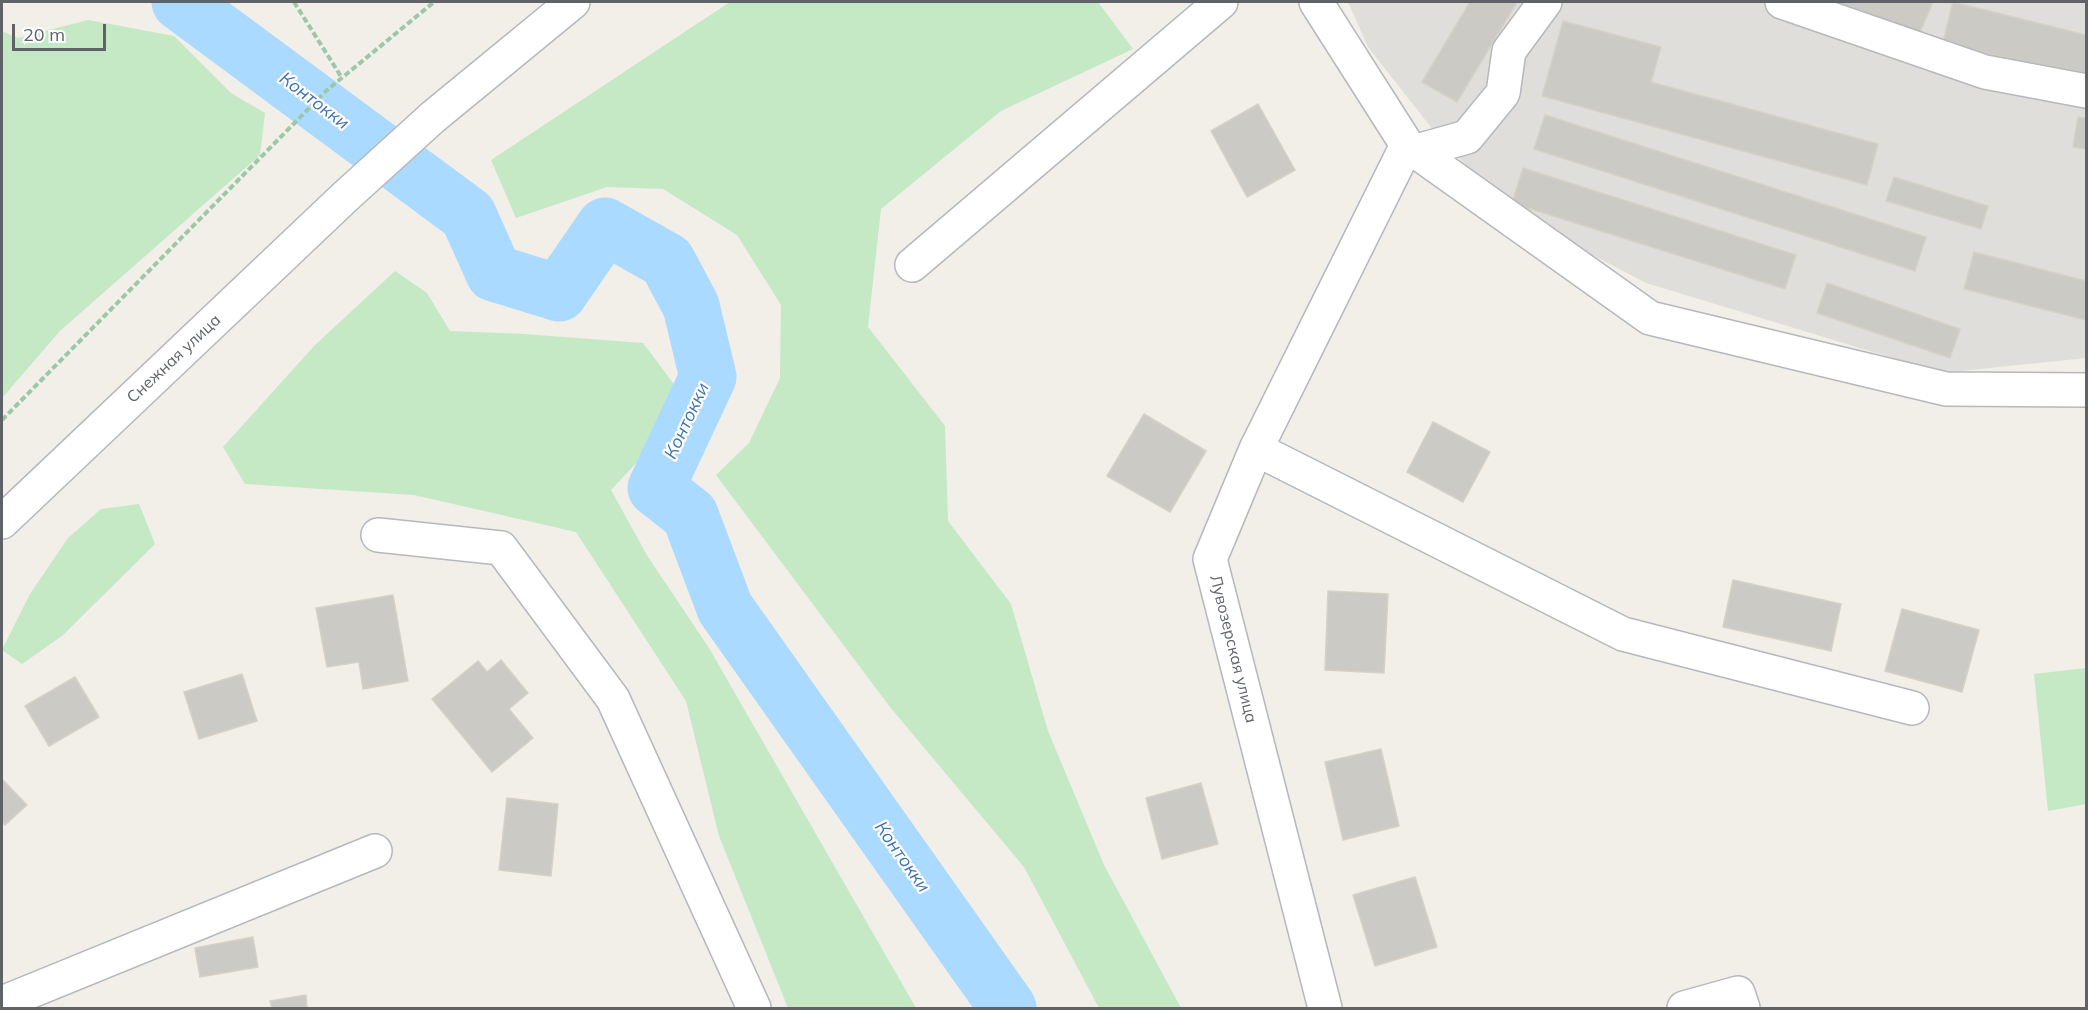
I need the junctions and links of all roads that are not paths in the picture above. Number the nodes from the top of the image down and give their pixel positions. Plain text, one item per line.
1 (573, 2) edge
2 (1221, 2) edge
3 (1316, 2) edge
4 (1545, 2) edge
5 (1782, 2) edge
6 (2086, 91) edge
7 (1412, 148) junction
8 (912, 265) dead end
9 (2086, 390) edge
10 (1256, 448) junction
11 (2, 522) edge
12 (378, 535) dead end
13 (1912, 708) dead end
14 (375, 851) dead end
15 (1740, 1001) edge
16 (2, 1003) edge
17 (754, 1008) edge
18 (1325, 1008) edge
19 (1684, 1008) edge

1 - 11 street, Снежная улица
2 - 8 street
3 - 7 street
4 - 7 street
5 - 6 street
7 - 9 street
7 - 10 street, Лувозерская улица
10 - 13 street
10 - 18 street, Лувозерская улица
12 - 17 street
14 - 16 street
15 - 19 street

